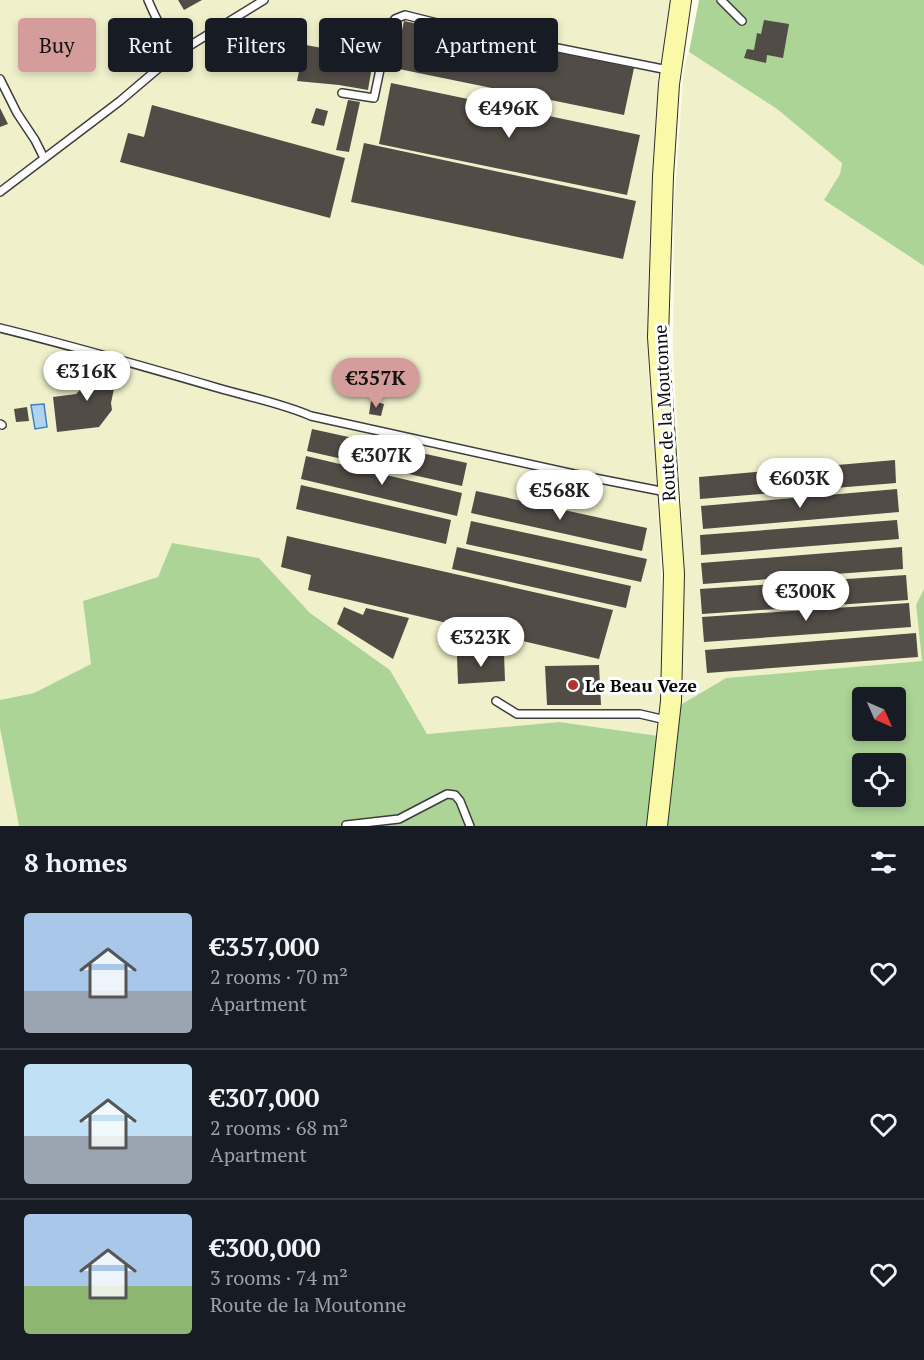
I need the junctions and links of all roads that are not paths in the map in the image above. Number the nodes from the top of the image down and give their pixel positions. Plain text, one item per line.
1 (148, 0) edge
2 (264, 0) edge
3 (681, 0) edge
4 (721, 0) edge
5 (157, 18) edge
6 (742, 21) dead end
7 (193, 43) edge
8 (671, 71) junction
9 (155, 72) edge
10 (0, 79) edge
11 (342, 93) dead end
12 (44, 158) junction
13 (0, 192) edge
14 (0, 328) edge
15 (669, 493) junction
16 (496, 701) dead end
17 (669, 720) junction
18 (346, 825) edge
19 (470, 826) edge
20 (657, 826) edge

1 - 5 lane
2 - 7 lane
3 - 8 main road, Route de la Moutonne
4 - 6 lane
8 - 11 lane
8 - 15 main road, Route de la Moutonne
9 - 12 lane
10 - 12 lane
12 - 13 lane
14 - 15 lane
15 - 17 main road, Route de la Moutonne
16 - 17 lane
17 - 20 main road, Route de la Moutonne
18 - 19 lane

